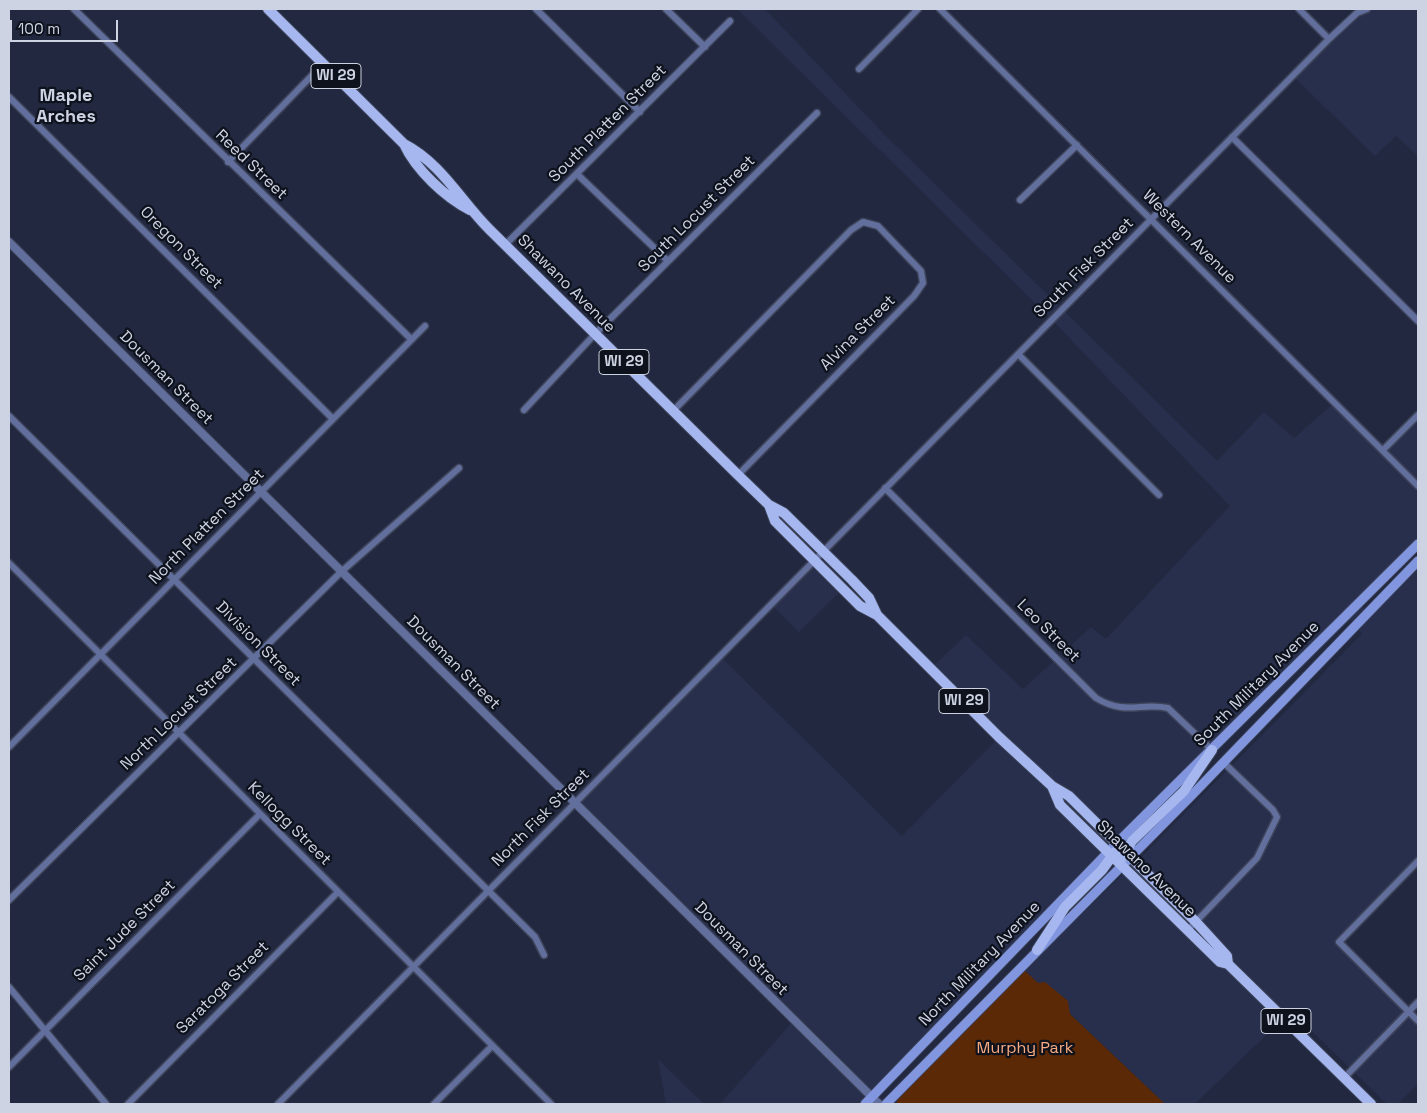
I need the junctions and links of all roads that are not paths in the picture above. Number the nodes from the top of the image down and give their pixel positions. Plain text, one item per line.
1 (74, 9) edge
2 (268, 9) edge
3 (536, 9) edge
4 (666, 9) edge
5 (918, 9) edge
6 (940, 9) edge
7 (1299, 9) edge
8 (1367, 9) edge
9 (730, 21) dead end
10 (1329, 40) junction
11 (705, 46) junction
12 (323, 64) junction
13 (858, 69) dead end
14 (9, 97) edge
15 (640, 112) junction
16 (818, 113) dead end
17 (1232, 137) junction
18 (1077, 145) junction
19 (228, 162) junction
20 (578, 174) junction
21 (1020, 200) dead end
22 (1151, 219) junction
23 (9, 242) edge
24 (506, 245) junction
25 (668, 261) junction
26 (1418, 321) edge
27 (425, 326) dead end
28 (595, 334) junction
29 (411, 339) junction
30 (1018, 354) junction
31 (524, 410) dead end
32 (673, 412) junction
33 (1418, 415) edge
34 (9, 416) edge
35 (333, 419) junction
36 (1383, 450) junction
37 (459, 468) dead end
38 (738, 475) junction
39 (1418, 486) edge
40 (885, 488) junction
41 (261, 492) junction
42 (1159, 495) dead end
43 (769, 505) junction
44 (1418, 544) edge
45 (823, 552) junction
46 (814, 560) junction
47 (1418, 560) edge
48 (9, 563) edge
49 (341, 572) junction
50 (174, 580) junction
51 (877, 615) junction
52 (100, 655) junction
53 (254, 660) junction
54 (179, 733) junction
55 (9, 747) edge
56 (1212, 750) junction
57 (1223, 762) junction
58 (1052, 786) junction
59 (575, 803) junction
60 (260, 814) junction
61 (1116, 844) junction
62 (1127, 854) junction
63 (1110, 855) junction
64 (1418, 861) edge
65 (1120, 865) junction
66 (488, 891) junction
67 (338, 892) junction
68 (9, 900) edge
69 (1196, 922) junction
70 (1188, 930) junction
71 (1037, 950) junction
72 (544, 955) dead end
73 (1228, 964) junction
74 (414, 967) junction
75 (9, 987) edge
76 (1418, 1002) edge
77 (1409, 1012) junction
78 (1418, 1021) edge
79 (46, 1030) junction
80 (492, 1046) junction
81 (9, 1067) edge
82 (1344, 1078) junction
83 (872, 1097) junction
84 (106, 1104) edge
85 (128, 1104) edge
86 (278, 1104) edge
87 (434, 1104) edge
88 (551, 1104) edge
89 (865, 1104) edge
90 (879, 1104) edge
91 (886, 1104) edge
92 (1370, 1104) edge

1 - 19 street, Reed Street
2 - 12 main road, Shawano Avenue / WI 29
3 - 15 street
4 - 11 street
5 - 13 street
6 - 18 street, Western Avenue
7 - 10 street
8 - 10 street, South Fisk Street
9 - 11 street, South Platten Street
10 - 17 street, South Fisk Street
11 - 15 street, South Platten Street
12 - 19 street
12 - 24 main road, Shawano Avenue / WI 29
14 - 35 street, Oregon Street
15 - 20 street, South Platten Street
16 - 25 street, South Locust Street
17 - 22 street, South Fisk Street
17 - 26 street
18 - 21 street
18 - 22 street, Western Avenue
19 - 29 street, Reed Street
20 - 24 street, South Platten Street
20 - 25 street
22 - 30 street, South Fisk Street
22 - 36 street, Western Avenue
23 - 41 street, Dousman Street
24 - 28 main road, Shawano Avenue / WI 29
25 - 28 street, South Locust Street
27 - 29 street, North Platten Street
28 - 31 street
28 - 32 main road, Shawano Avenue / WI 29
29 - 35 street, North Platten Street
30 - 40 street, South Fisk Street
30 - 42 street
32 - 38 main road, Shawano Avenue / WI 29
32 - 38 street, Alvina Street
33 - 36 street
34 - 50 street, Division Street
35 - 41 street, North Platten Street
36 - 39 street, Western Avenue
37 - 49 street, North Locust Street
38 - 43 main road, Shawano Avenue / WI 29
40 - 45 street, South Fisk Street
40 - 56 street, Leo Street
41 - 49 street, Dousman Street
41 - 50 street, North Platten Street
43 - 45 main road, Shawano Avenue / WI 29
43 - 46 main road, Shawano Avenue / WI 29
44 - 56 main road, South Military Avenue
45 - 46 street, North Fisk Street
45 - 51 main road, Shawano Avenue / WI 29
46 - 51 main road, Shawano Avenue / WI 29
46 - 59 street, North Fisk Street
47 - 57 main road, South Military Avenue
48 - 52 street, Kellogg Street
49 - 53 street, North Locust Street
49 - 59 street, Dousman Street
50 - 52 street, North Platten Street
50 - 53 street, Division Street
51 - 58 main road, Shawano Avenue / WI 29
52 - 54 street, Kellogg Street
52 - 55 street, North Platten Street
53 - 54 street, North Locust Street
53 - 66 street, Division Street
54 - 60 street, Kellogg Street
54 - 68 street, North Locust Street
56 - 61 main road, South Military Avenue
56 - 62 main road
57 - 62 main road, South Military Avenue
57 - 69 street
58 - 61 main road, Shawano Avenue / WI 29
58 - 63 main road, Shawano Avenue / WI 29
59 - 66 street, North Fisk Street
59 - 83 street, Dousman Street
60 - 67 street, Kellogg Street
60 - 79 street, Saint Jude Street
61 - 62 main road, Shawano Avenue / WI 29
61 - 63 main road
62 - 65 main road
62 - 69 main road, Shawano Avenue / WI 29
63 - 65 main road, Shawano Avenue / WI 29
63 - 71 main road
63 - 83 main road, North Military Avenue
64 - 77 street
65 - 70 main road, Shawano Avenue / WI 29
65 - 71 main road, North Military Avenue
66 - 72 street, Division Street
66 - 74 street, North Fisk Street
67 - 74 street, Kellogg Street
67 - 85 street, Saratoga Street
69 - 70 street
69 - 73 main road, Shawano Avenue / WI 29
70 - 73 main road, Shawano Avenue / WI 29
71 - 91 main road, North Military Avenue
73 - 82 main road, Shawano Avenue / WI 29
74 - 80 street, Kellogg Street
74 - 86 street, North Fisk Street
75 - 79 street
76 - 77 street
77 - 78 street
77 - 82 street
79 - 81 street, Saint Jude Street
79 - 84 street
80 - 87 street
80 - 88 street, Kellogg Street
82 - 92 main road, Shawano Avenue / WI 29
83 - 89 main road, North Military Avenue
83 - 90 street, Dousman Street

